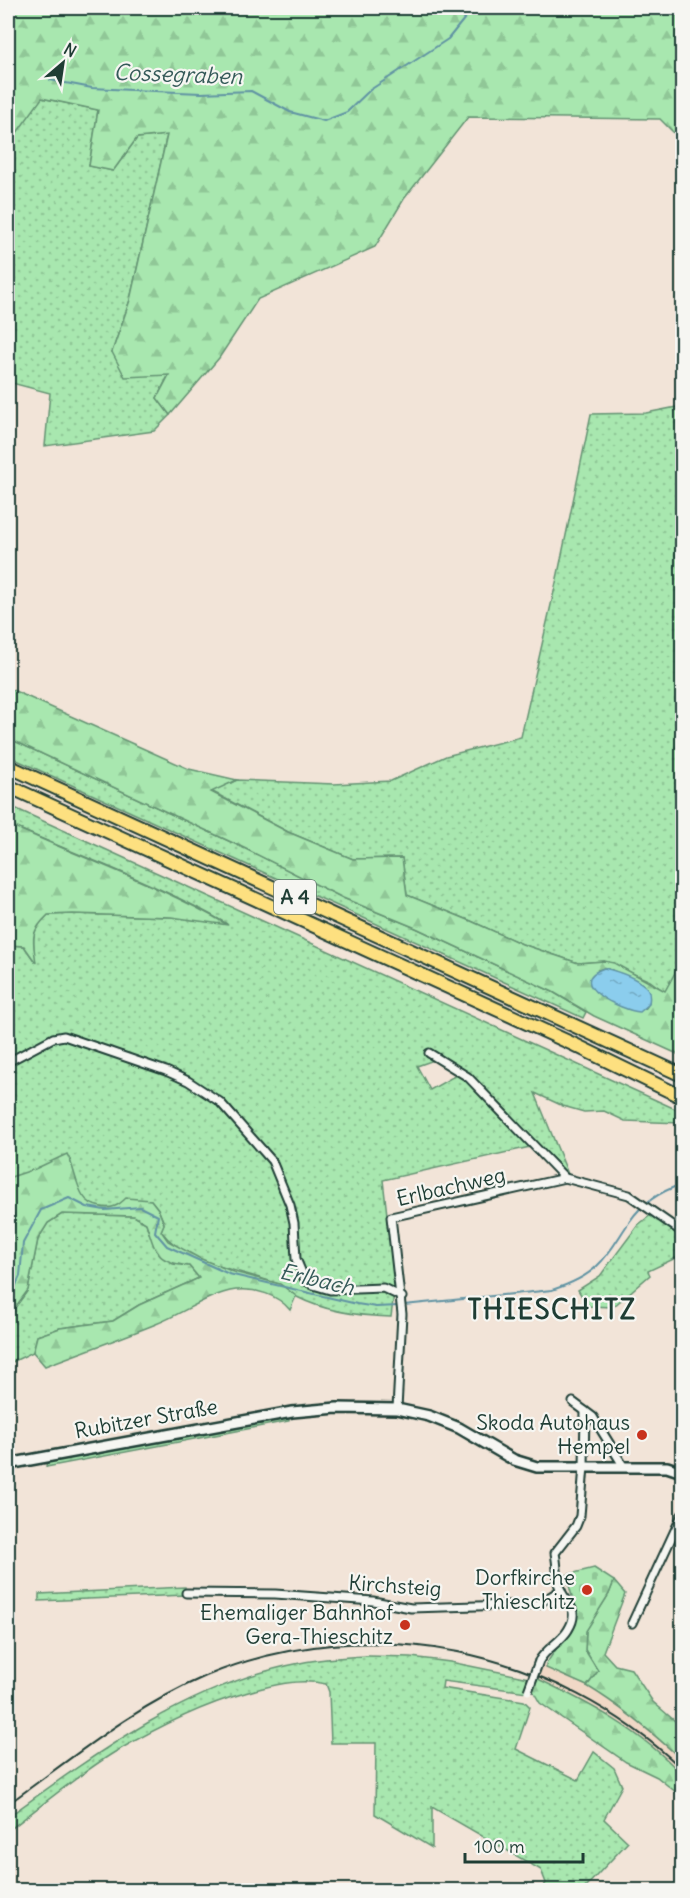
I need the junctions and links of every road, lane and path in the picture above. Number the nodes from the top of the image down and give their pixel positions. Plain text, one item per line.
1 (8, 766) edge
2 (8, 786) edge
3 (429, 1053) dead end
4 (8, 1062) edge
5 (682, 1075) edge
6 (682, 1097) edge
7 (565, 1178) junction
8 (682, 1232) edge
9 (402, 1300) junction
10 (573, 1402) dead end
11 (397, 1409) junction
12 (585, 1411) junction
13 (8, 1464) edge
14 (584, 1466) junction
15 (624, 1467) junction
16 (682, 1472) edge
17 (682, 1515) edge
18 (561, 1590) junction
19 (186, 1593) dead end
20 (632, 1623) dead end
21 (528, 1691) dead end

1 - 5 highway, A 4
2 - 6 highway, A 4
3 - 7 street
4 - 9 street
7 - 8 street
7 - 9 street, Erlbachweg
9 - 11 street, Erlbachweg
10 - 12 street
11 - 13 main road, Rubitzer Straße
11 - 14 main road, Rubitzer Straße
12 - 14 street
12 - 15 street
14 - 15 main road, Rubitzer Straße
14 - 18 street
15 - 16 main road, Rubitzer Straße
17 - 20 street
18 - 19 street, Kirchsteig
18 - 21 street, bridge

